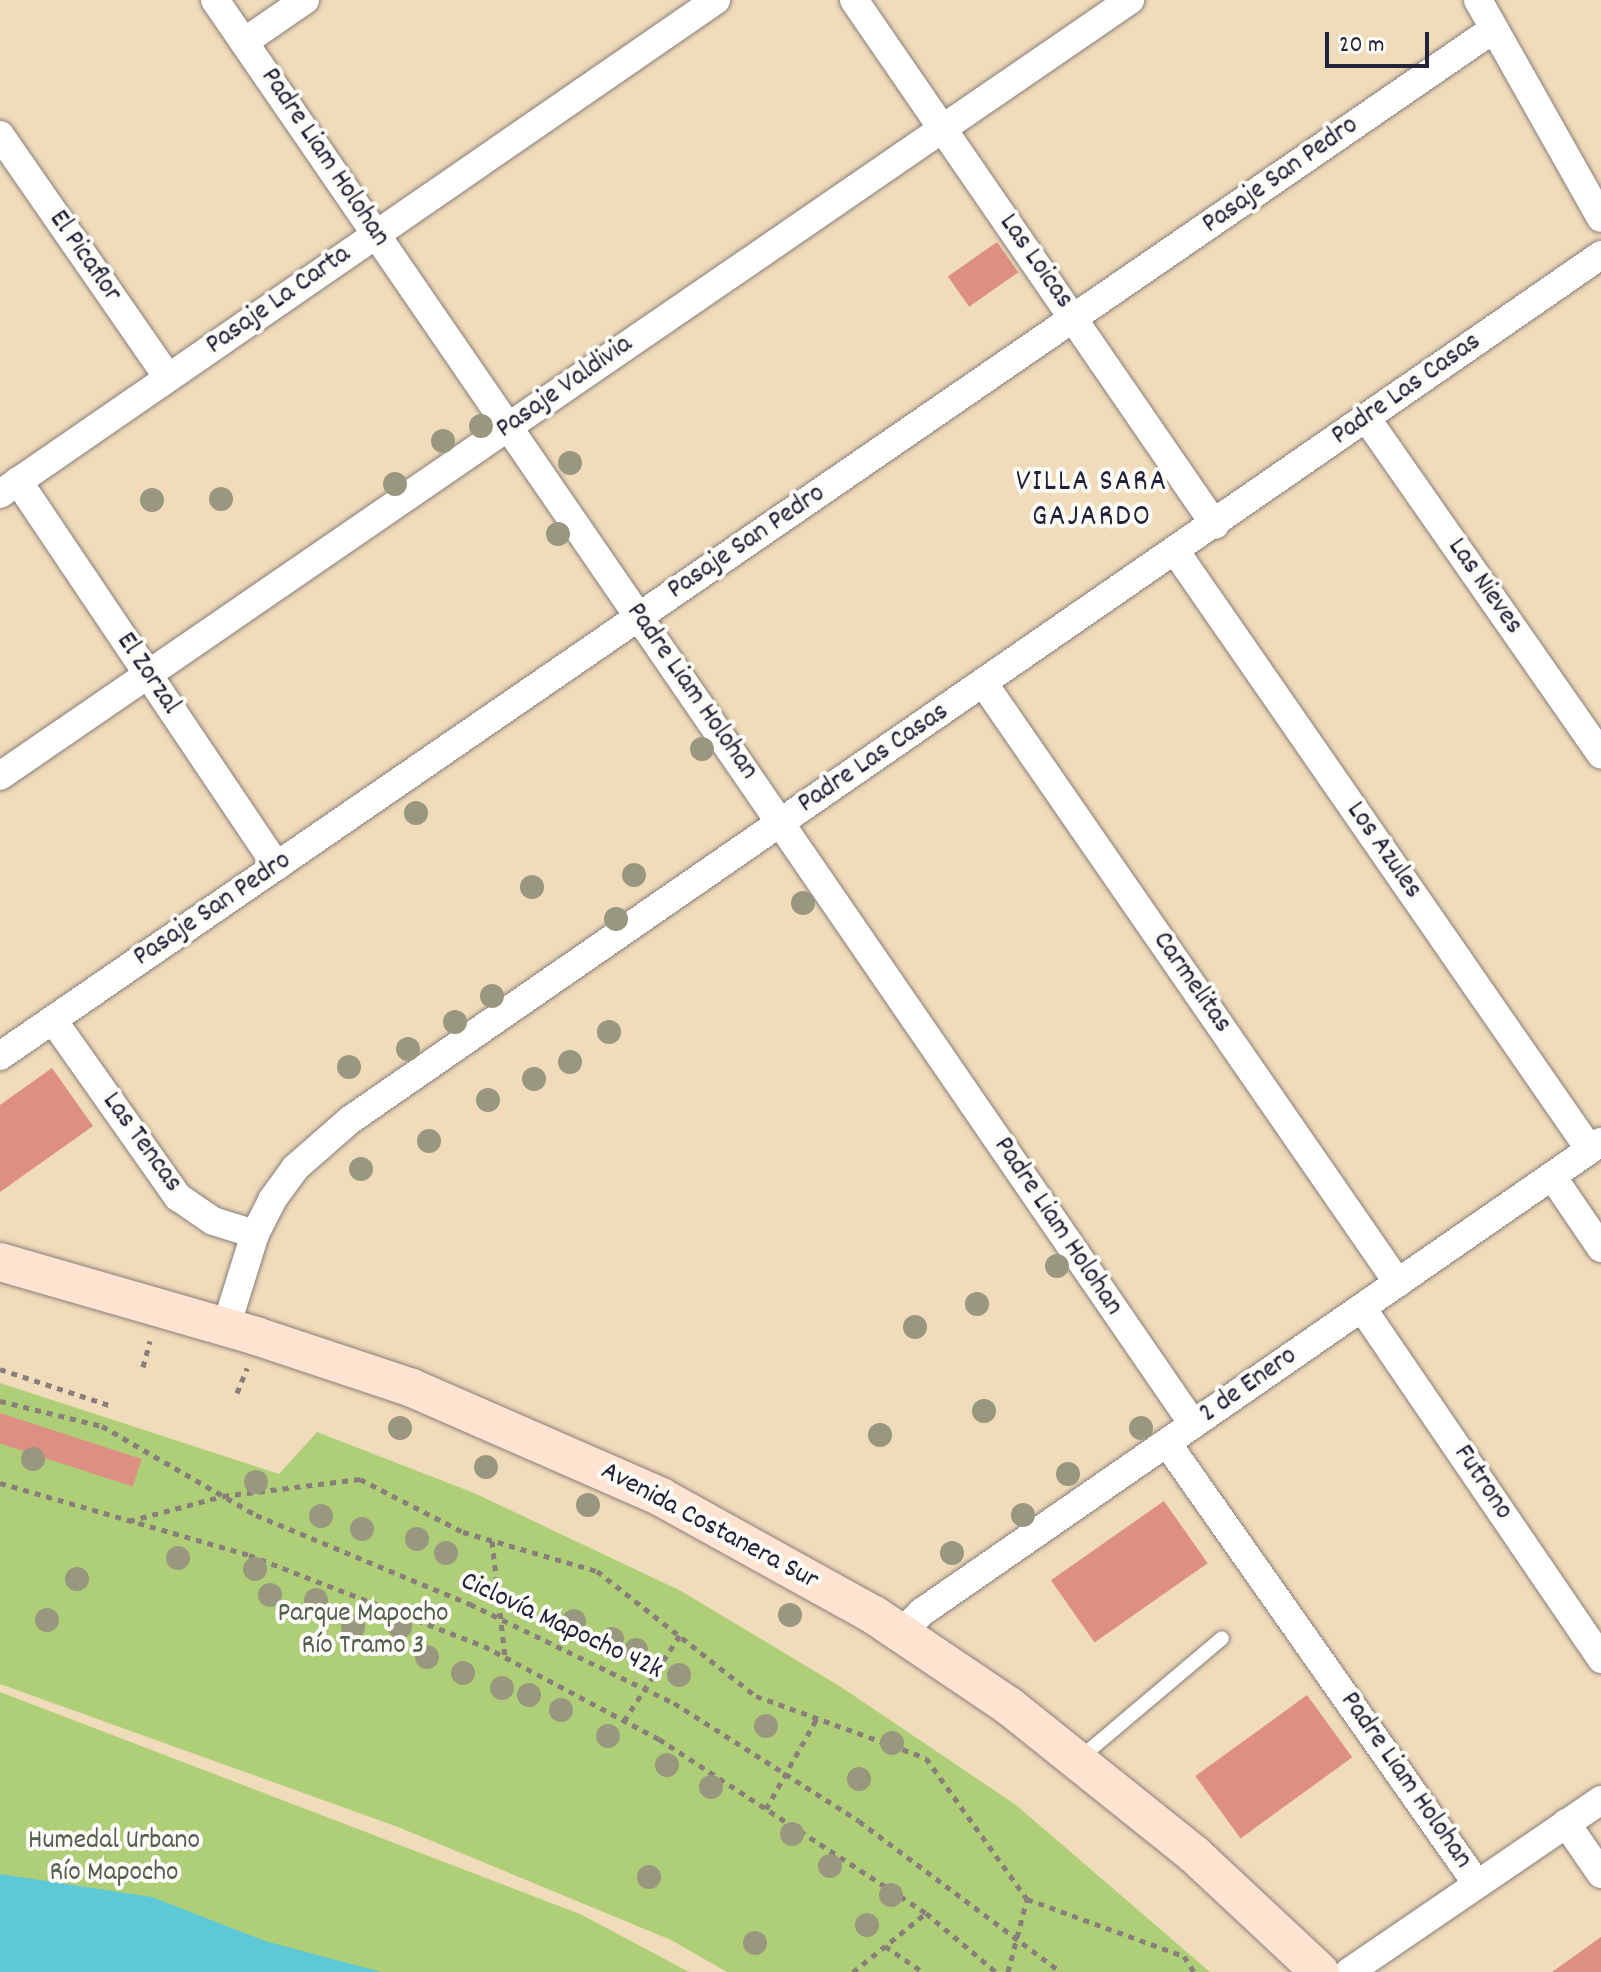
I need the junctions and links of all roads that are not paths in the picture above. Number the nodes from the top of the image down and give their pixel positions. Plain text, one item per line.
1 (215, 0) edge
2 (305, 0) edge
3 (716, 0) edge
4 (854, 0) edge
5 (1130, 0) edge
6 (1478, 0) edge
7 (1494, 29) junction
8 (244, 42) junction
9 (943, 129) junction
10 (0, 135) edge
11 (1601, 218) edge
12 (376, 234) junction
13 (1601, 255) edge
14 (1074, 319) junction
15 (168, 378) junction
16 (1367, 419) junction
17 (508, 427) junction
18 (9, 488) edge
19 (1215, 525) junction
20 (1176, 552) junction
21 (639, 617) junction
22 (148, 674) junction
23 (984, 684) junction
24 (1601, 755) edge
25 (0, 776) edge
26 (779, 822) junction
27 (277, 866) junction
28 (53, 1020) junction
29 (0, 1056) edge
30 (1596, 1146) edge
31 (1552, 1176) junction
32 (255, 1234) junction
33 (1601, 1248) edge
34 (0, 1262) edge
35 (1398, 1283) junction
36 (1362, 1308) junction
37 (226, 1327) junction
38 (1193, 1424) junction
39 (1167, 1443) junction
40 (901, 1633) junction
41 (1222, 1638) dead end
42 (1601, 1659) edge
43 (1079, 1759) junction
44 (1601, 1800) edge
45 (1566, 1823) junction
46 (1601, 1874) edge
47 (1477, 1884) junction
48 (1320, 1972) edge
49 (1349, 1972) edge

1 - 8 street, Padre Liam Holohan
2 - 8 street
3 - 12 street, Pasaje La Carta
4 - 9 street, Las Loicas
5 - 9 street, Pasaje Valdivia
6 - 7 street
7 - 11 street
7 - 14 street, Pasaje San Pedro
8 - 12 street, Padre Liam Holohan
9 - 14 street, Las Loicas
9 - 17 street, Pasaje Valdivia
10 - 15 street, El Picaflor
12 - 15 street, Pasaje La Carta
12 - 17 street, Padre Liam Holohan
13 - 16 street, Padre Las Casas
14 - 19 street, Las Loicas
14 - 21 street, Pasaje San Pedro
15 - 18 street, Pasaje La Carta
16 - 19 street, Padre Las Casas
16 - 24 street, Las Nieves
17 - 21 street, Padre Liam Holohan
17 - 22 street, Pasaje Valdivia
18 - 22 street, El Zorzal
19 - 20 street, Padre Las Casas
20 - 23 street, Padre Las Casas
20 - 30 street, Los Azules
21 - 26 street, Padre Liam Holohan
21 - 27 street, Pasaje San Pedro
22 - 25 street, Pasaje Valdivia
22 - 27 street, El Zorzal
23 - 26 street, Padre Las Casas
23 - 35 street, Carmelitas
26 - 32 street, Padre Las Casas
26 - 38 street, Padre Liam Holohan
27 - 28 street, Pasaje San Pedro
28 - 29 street, Pasaje San Pedro
28 - 32 street, Las Tencas
30 - 31 street, 2 de Enero
31 - 33 street
31 - 35 street, 2 de Enero
32 - 37 street, Padre Las Casas
34 - 37 main road, Avenida Costanera Sur
35 - 36 street, 2 de Enero
36 - 38 street, 2 de Enero
36 - 42 street, Futrono
37 - 40 main road, Avenida Costanera Sur
38 - 39 street, 2 de Enero
39 - 40 street, 2 de Enero
39 - 47 street, Padre Liam Holohan
40 - 43 main road, Avenida Costanera Sur
41 - 43 lane
43 - 48 main road, Avenida Costanera Sur
44 - 45 street
45 - 46 street
45 - 47 street
47 - 49 street

